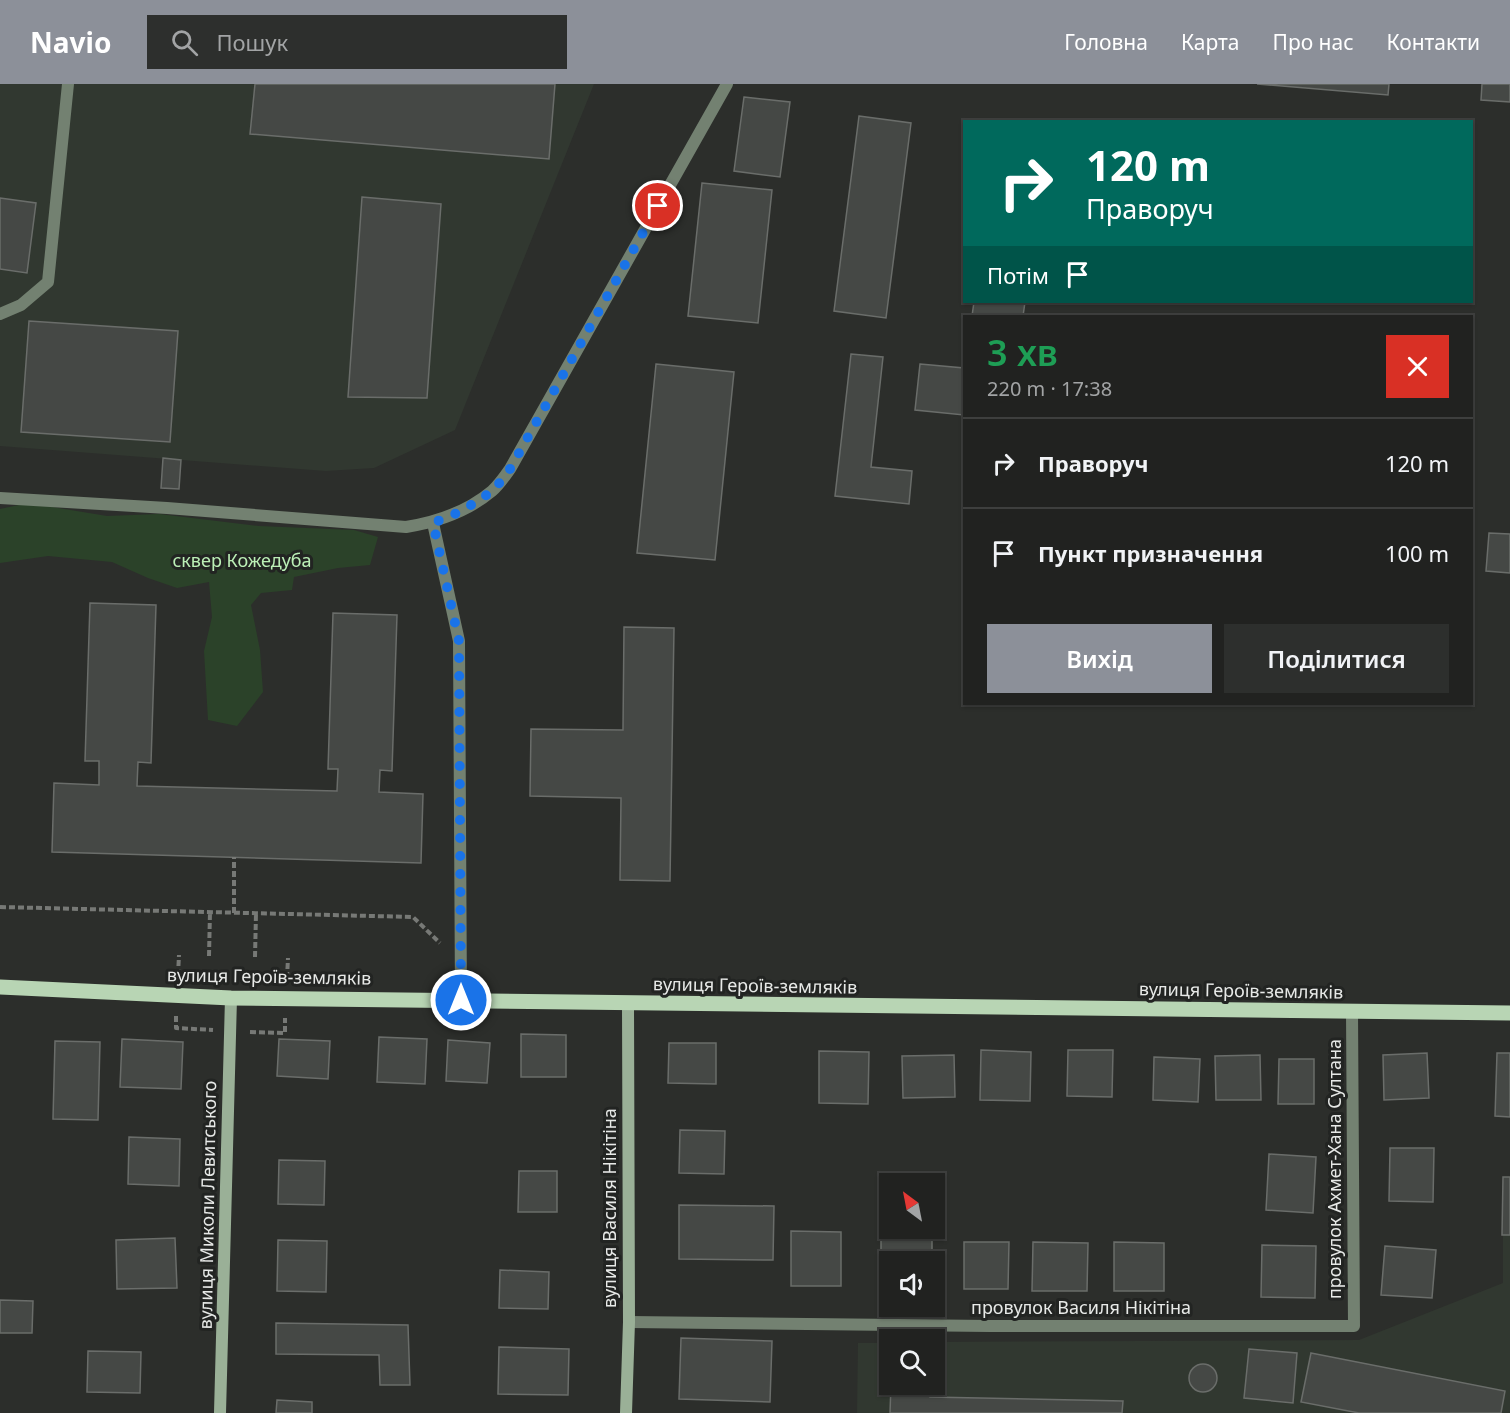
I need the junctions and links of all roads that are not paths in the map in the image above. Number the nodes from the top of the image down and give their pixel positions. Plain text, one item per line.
1 (68, 84) edge
2 (727, 84) edge
3 (0, 314) edge
4 (0, 498) edge
5 (433, 523) junction
6 (0, 987) edge
7 (231, 998) junction
8 (461, 1000) junction
9 (628, 1004) junction
10 (1352, 1012) junction
11 (1510, 1013) edge
12 (628, 1322) junction
13 (1354, 1326) joint
14 (220, 1413) edge
15 (626, 1413) edge

1 - 3 street
2 - 5 street
4 - 5 street
5 - 8 street
6 - 7 main road, вулиця Героїв-земляків
7 - 8 main road, вулиця Героїв-земляків
7 - 14 main road, вулиця Миколи Левитського
8 - 9 main road, вулиця Героїв-земляків
9 - 10 main road, вулиця Героїв-земляків
9 - 12 main road, вулиця Василя Нікітіна
10 - 11 main road, вулиця Героїв-земляків
10 - 13 street, провулок Ахмет-Хана Султана
12 - 13 street, провулок Василя Нікітіна
12 - 15 main road, вулиця Василя Нікітіна

